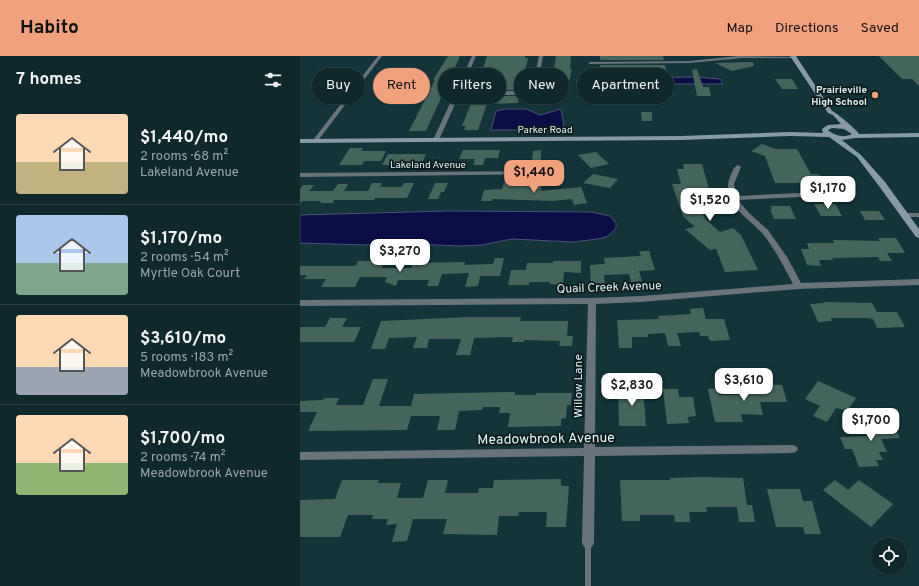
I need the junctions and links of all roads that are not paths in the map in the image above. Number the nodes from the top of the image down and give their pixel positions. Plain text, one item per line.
1 (380, 56) edge
2 (474, 56) edge
3 (541, 56) edge
4 (793, 56) edge
5 (590, 63) dead end
6 (468, 68) edge
7 (506, 93) edge
8 (452, 104) edge
9 (830, 112) junction
10 (828, 127) junction
11 (851, 133) junction
12 (790, 134) junction
13 (919, 135) edge
14 (833, 136) junction
15 (436, 140) junction
16 (300, 141) edge
17 (315, 141) junction
18 (858, 156) junction
19 (738, 167) dead end
20 (556, 173) dead end
21 (300, 175) edge
22 (844, 193) dead end
23 (733, 198) junction
24 (905, 215) junction
25 (919, 215) edge
26 (919, 235) edge
27 (919, 282) edge
28 (798, 286) junction
29 (592, 301) junction
30 (300, 303) edge
31 (792, 449) dead end
32 (590, 452) junction
33 (300, 456) edge
34 (588, 543) joint
35 (588, 586) edge

1 - 17 street
2 - 6 street
3 - 7 street
4 - 5 street
4 - 9 street
8 - 15 street
9 - 10 street
9 - 11 street
10 - 11 street, Parker Road
10 - 12 street, Parker Road
10 - 14 street
11 - 13 street
11 - 14 street, Parker Road
11 - 18 street
12 - 14 street, Parker Road
12 - 15 street, Parker Road
14 - 18 street
15 - 17 street, Parker Road
16 - 17 street, Parker Road
18 - 24 street
19 - 23 street
20 - 21 street, Lakeland Avenue
22 - 23 street
23 - 28 street
24 - 25 street
24 - 26 street
27 - 28 street, Quail Creek Avenue
28 - 29 street, Quail Creek Avenue
29 - 30 street, Quail Creek Avenue
29 - 32 street, Willow Lane
31 - 32 street, Meadowbrook Avenue
32 - 33 street, Meadowbrook Avenue
32 - 34 street, Willow Lane
34 - 35 lane

